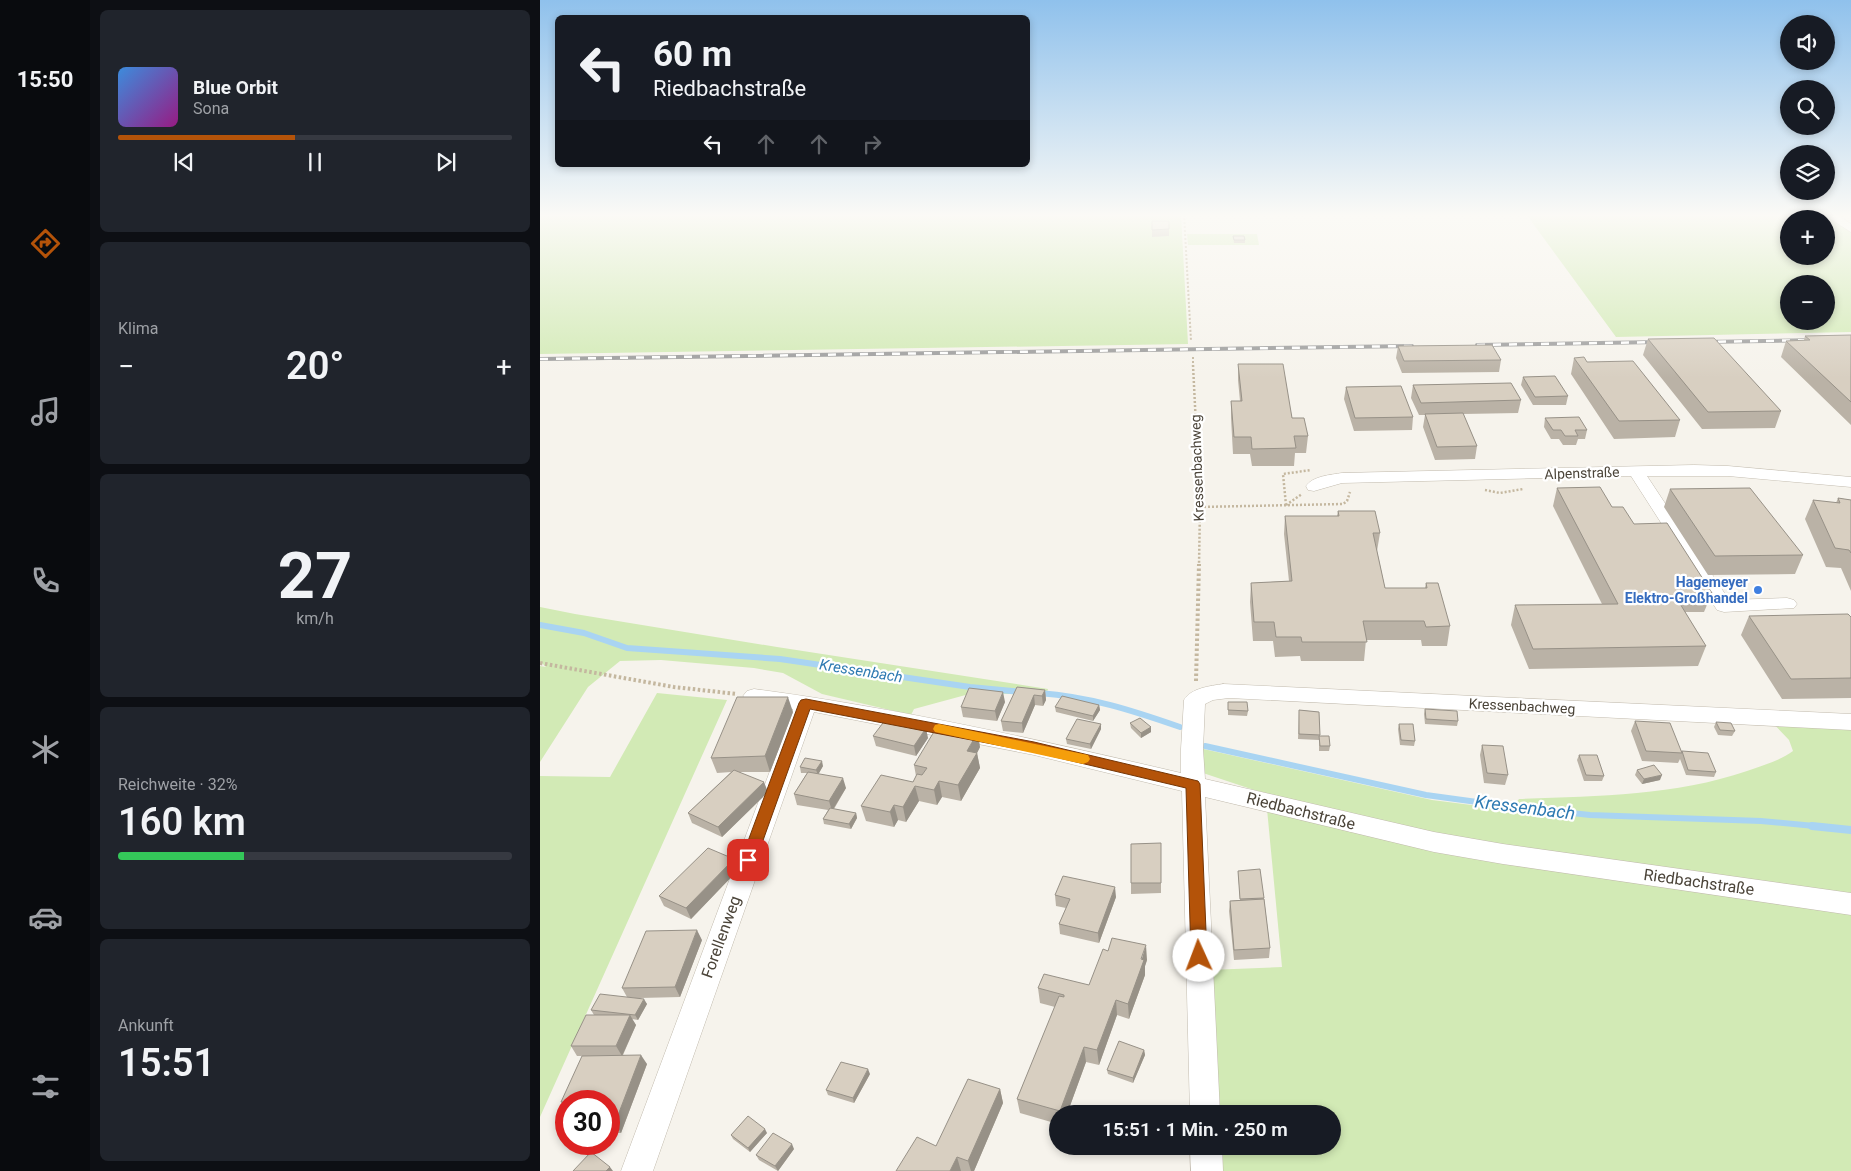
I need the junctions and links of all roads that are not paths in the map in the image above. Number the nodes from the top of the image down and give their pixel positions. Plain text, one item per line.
1 (1636, 471) junction
2 (1851, 482) edge
3 (1314, 486) dead end
4 (1787, 604) dead end
5 (754, 696) edge
6 (806, 703) junction
7 (1851, 722) edge
8 (1193, 784) junction
9 (1851, 904) edge
10 (1205, 1105) edge
11 (1206, 1155) edge
12 (637, 1171) edge
13 (1207, 1171) edge

1 - 2 street, Alpenstraße
1 - 3 street, Alpenstraße
1 - 4 street
5 - 6 street, Riedbachstraße
6 - 8 street, Riedbachstraße
6 - 12 street, Forellenweg
7 - 8 street, Kressenbachweg
8 - 9 street, Riedbachstraße
8 - 10 street
11 - 13 street

